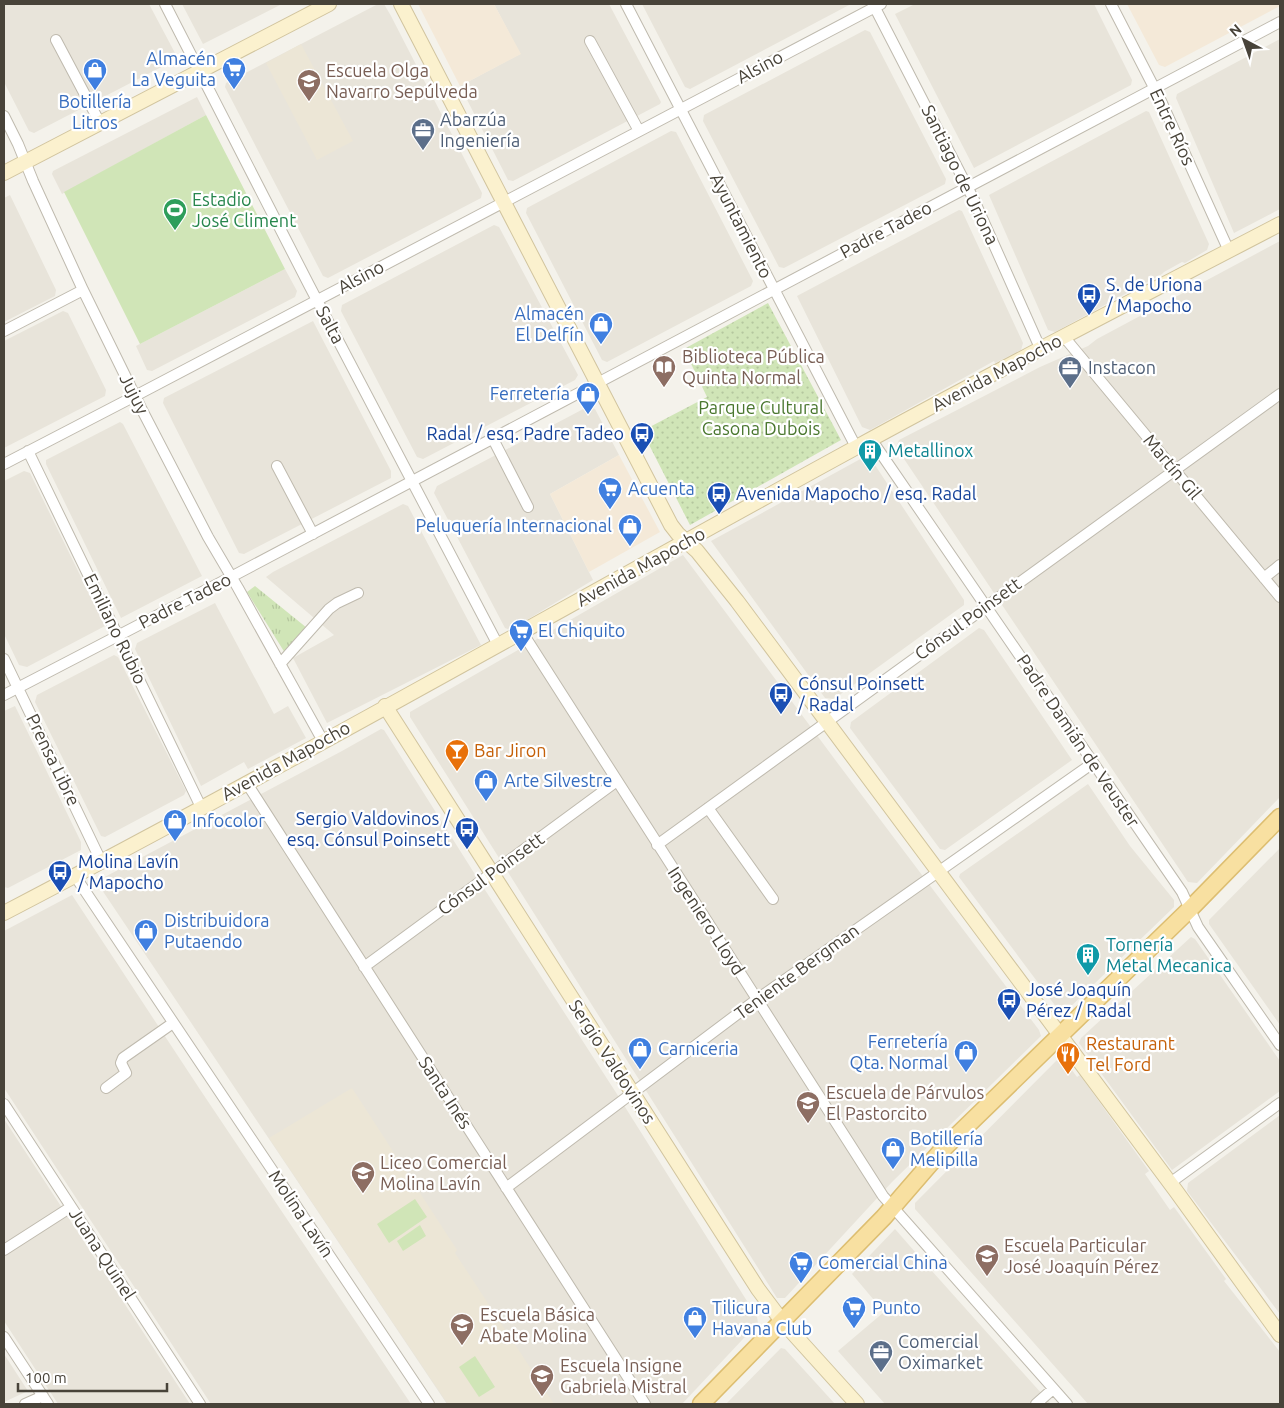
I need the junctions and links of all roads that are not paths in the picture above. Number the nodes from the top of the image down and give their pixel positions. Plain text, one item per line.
1 (165, 4) edge
2 (329, 4) edge
3 (401, 4) edge
4 (626, 4) edge
5 (1111, 4) edge
6 (876, 5) edge
7 (1280, 22) edge
8 (56, 40) dead end
9 (590, 41) dead end
10 (200, 71) junction
11 (1155, 89) junction
12 (681, 109) junction
13 (4, 116) edge
14 (100, 122) junction
15 (639, 131) junction
16 (25, 162) junction
17 (4, 172) edge
18 (968, 187) junction
19 (504, 202) junction
20 (1280, 224) edge
21 (1229, 251) junction
22 (83, 290) junction
23 (775, 290) junction
24 (317, 300) junction
25 (4, 331) edge
26 (1064, 338) junction
27 (1041, 350) junction
28 (597, 384) junction
29 (1280, 394) edge
30 (135, 396) junction
31 (493, 439) junction
32 (871, 439) junction
33 (856, 447) junction
34 (28, 451) junction
35 (4, 464) edge
36 (277, 466) dead end
37 (1174, 470) junction
38 (413, 481) junction
39 (528, 506) dead end
40 (313, 534) junction
41 (687, 542) junction
42 (1280, 565) edge
43 (231, 577) junction
44 (1264, 578) junction
45 (358, 593) dead end
46 (1280, 597) edge
47 (986, 606) junction
48 (522, 632) junction
49 (118, 636) junction
50 (498, 645) junction
51 (4, 659) edge
52 (280, 664) junction
53 (18, 687) junction
54 (4, 694) edge
55 (385, 706) junction
56 (827, 722) junction
57 (322, 741) junction
58 (1093, 762) junction
59 (617, 781) junction
60 (246, 782) junction
61 (201, 807) junction
62 (708, 808) junction
63 (1280, 817) edge
64 (657, 845) junction
65 (101, 862) junction
66 (938, 871) junction
67 (492, 873) junction
68 (75, 876) junction
69 (773, 899) dead end
70 (1190, 909) junction
71 (4, 912) edge
72 (364, 967) junction
73 (756, 1000) junction
74 (173, 1023) junction
75 (1060, 1034) junction
76 (1280, 1045) edge
77 (106, 1088) dead end
78 (632, 1093) junction
79 (1280, 1103) edge
80 (4, 1104) edge
81 (1170, 1183) junction
82 (506, 1188) junction
83 (71, 1207) junction
84 (893, 1208) junction
85 (4, 1250) edge
86 (782, 1321) junction
87 (1280, 1335) edge
88 (4, 1337) edge
89 (1053, 1389) junction
90 (45, 1400) edge
91 (25, 1404) edge
92 (200, 1404) edge
93 (428, 1404) edge
94 (645, 1404) edge
95 (701, 1404) edge
96 (857, 1404) edge
97 (1036, 1404) edge
98 (1067, 1404) edge

1 - 10 street, Salta
2 - 10 main road
3 - 19 main road
4 - 12 street, Ayuntamiento
5 - 11 street, Entre Ríos
6 - 12 street, Alsino
6 - 18 street, Santiago de Uriona
7 - 11 street, Padre Tadeo
8 - 14 street
9 - 15 street
10 - 14 main road
10 - 24 street, Salta
11 - 18 street, Padre Tadeo
11 - 21 street, Entre Ríos
12 - 15 street, Alsino
12 - 23 street, Ayuntamiento
13 - 16 street, Jujuy
14 - 16 main road
15 - 19 street, Alsino
16 - 17 main road
16 - 22 street, Jujuy
18 - 23 street, Padre Tadeo
18 - 27 street, Santiago de Uriona
19 - 24 street, Alsino
19 - 28 main road
20 - 21 main road, Avenida Mapocho
21 - 26 main road, Avenida Mapocho
22 - 25 street
22 - 30 street, Jujuy
23 - 28 street, Padre Tadeo
23 - 33 street, Ayuntamiento
24 - 30 street, Alsino
24 - 38 street, Salta
26 - 27 main road, Avenida Mapocho
26 - 37 street, Martín Gil
27 - 32 main road, Avenida Mapocho
28 - 31 street, Padre Tadeo
28 - 41 main road
29 - 37 street, Cónsul Poinsett
30 - 34 street, Alsino
30 - 43 street, Jujuy
31 - 38 street, Padre Tadeo
31 - 39 street
32 - 33 main road, Avenida Mapocho
32 - 47 street, Padre Damián de Veuster
33 - 41 main road, Avenida Mapocho
34 - 35 street, Alsino
34 - 49 street, Emiliano Rubio
36 - 40 street
37 - 44 street, Martín Gil
37 - 47 street, Cónsul Poinsett
38 - 40 street, Padre Tadeo
38 - 50 street, Salta
40 - 43 street, Padre Tadeo
41 - 48 main road, Avenida Mapocho
41 - 56 main road
42 - 44 street
43 - 49 street, Padre Tadeo
43 - 52 street, Jujuy
44 - 46 street, Martín Gil
45 - 52 street
47 - 56 street, Cónsul Poinsett
47 - 58 street, Padre Damián de Veuster
48 - 50 main road, Avenida Mapocho
48 - 59 street, Ingeniero Lloyd
49 - 53 street, Padre Tadeo
49 - 61 street, Emiliano Rubio
50 - 55 main road, Avenida Mapocho
51 - 53 street, Prensa Libre
52 - 57 street, Jujuy
53 - 54 street, Padre Tadeo
53 - 65 street, Prensa Libre
55 - 57 main road, Avenida Mapocho
55 - 67 main road, Sergio Valdovinos
56 - 62 street, Cónsul Poinsett
56 - 66 main road
57 - 60 main road, Avenida Mapocho
58 - 66 street, Teniente Bergman
58 - 70 street, Padre Damián de Veuster
59 - 64 street, Ingeniero Lloyd
59 - 67 street, Cónsul Poinsett
60 - 61 main road, Avenida Mapocho
60 - 72 street, Santa Inés
61 - 65 main road, Avenida Mapocho
62 - 64 street, Cónsul Poinsett
62 - 69 street
63 - 70 main road
64 - 73 street, Ingeniero Lloyd
65 - 68 main road, Avenida Mapocho
66 - 73 street, Teniente Bergman
66 - 75 main road
67 - 72 street, Cónsul Poinsett
67 - 78 main road, Sergio Valdovinos
68 - 71 main road, Avenida Mapocho
68 - 74 street, Molina Lavín
70 - 75 main road
70 - 76 street, Padre Damián de Veuster
72 - 82 street, Santa Inés
73 - 78 street, Teniente Bergman
73 - 84 street, Ingeniero Lloyd
74 - 77 street
74 - 93 street, Molina Lavín
75 - 81 main road
75 - 84 main road
78 - 82 street, Teniente Bergman
78 - 86 main road, Sergio Valdovinos
79 - 81 street
80 - 83 street, Juana Quinel
81 - 87 main road
82 - 94 street, Santa Inés
83 - 85 street
83 - 92 street, Juana Quinel
84 - 86 main road
84 - 89 street, Ingeniero Lloyd
86 - 95 main road
86 - 96 main road, Sergio Valdovinos
88 - 90 street
89 - 97 street
89 - 98 street, Ingeniero Lloyd
90 - 91 street

